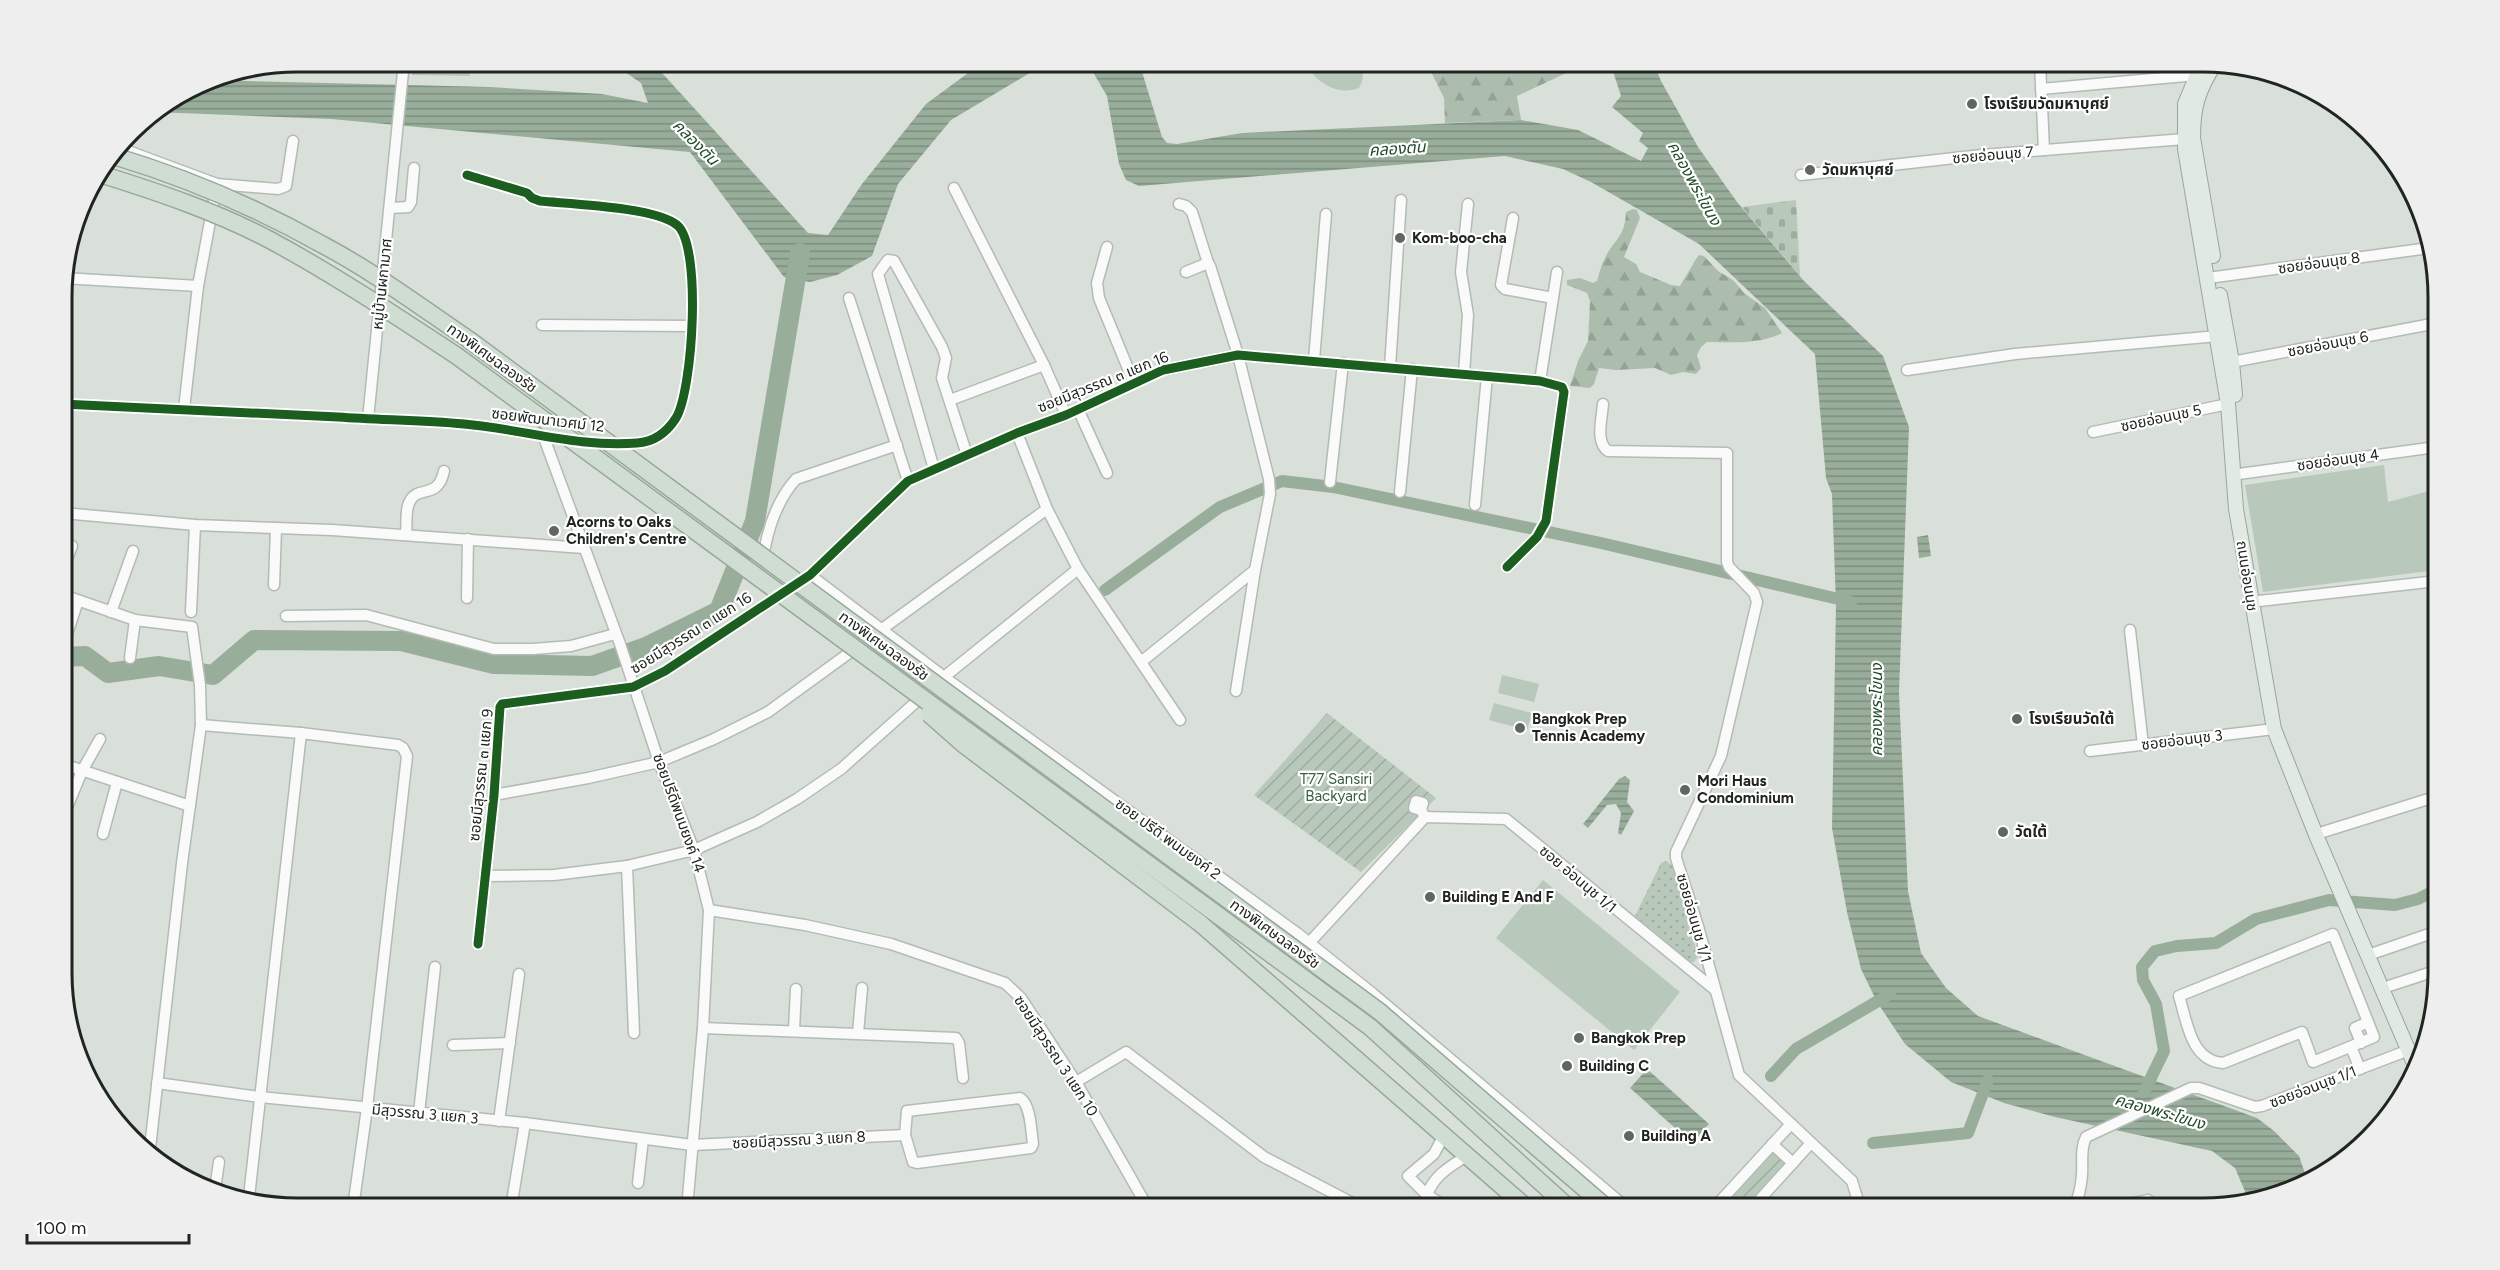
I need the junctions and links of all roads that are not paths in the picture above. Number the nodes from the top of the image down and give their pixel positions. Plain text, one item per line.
1 (403, 72) edge
2 (2040, 72) edge
3 (2199, 72) edge
4 (2210, 72) edge
5 (2197, 75) junction
6 (2041, 89) junction
7 (2185, 139) junction
8 (293, 141) dead end
9 (2044, 150) junction
10 (127, 151) edge
11 (121, 158) edge
12 (414, 168) dead end
13 (467, 175) dead end
14 (1801, 175) dead end
15 (107, 176) edge
16 (217, 184) junction
17 (954, 188) dead end
18 (1401, 200) dead end
19 (1179, 204) dead end
20 (1468, 204) dead end
21 (390, 208) junction
22 (1326, 214) dead end
23 (1513, 218) dead end
24 (1107, 247) dead end
25 (2423, 249) edge
26 (1208, 263) junction
27 (1186, 272) dead end
28 (1557, 272) dead end
29 (2212, 277) junction
30 (72, 279) edge
31 (198, 286) junction
32 (849, 298) dead end
33 (1553, 298) junction
34 (542, 325) dead end
35 (2428, 325) edge
36 (692, 326) junction
37 (2218, 336) junction
38 (1238, 355) junction
39 (2227, 359) junction
40 (1314, 360) junction
41 (1343, 363) junction
42 (1044, 364) junction
43 (1390, 367) junction
44 (1412, 369) junction
45 (1907, 370) dead end
46 (1464, 374) junction
47 (1487, 376) junction
48 (1540, 381) junction
49 (1134, 383) junction
50 (950, 400) junction
51 (72, 404) edge
52 (1603, 404) dead end
53 (2228, 404) junction
54 (184, 409) junction
55 (1078, 409) junction
56 (1066, 415) junction
57 (368, 419) junction
58 (2093, 432) dead end
59 (1017, 433) junction
60 (543, 435) junction
61 (897, 445) junction
62 (2428, 448) edge
63 (968, 454) junction
64 (934, 469) junction
65 (444, 471) dead end
66 (1107, 473) dead end
67 (2240, 474) junction
68 (908, 481) junction
69 (1330, 482) dead end
70 (1400, 492) dead end
71 (1475, 505) dead end
72 (1047, 509) junction
73 (2240, 509) junction
74 (72, 514) edge
75 (195, 525) junction
76 (276, 528) junction
77 (406, 535) junction
78 (468, 540) junction
79 (765, 547) dead end
80 (584, 548) junction
81 (133, 551) dead end
82 (1507, 567) dead end
83 (1078, 568) junction
84 (1255, 570) junction
85 (810, 575) junction
86 (2428, 582) edge
87 (274, 585) dead end
88 (467, 598) dead end
89 (72, 599) edge
90 (78, 601) junction
91 (2255, 602) junction
92 (111, 612) junction
93 (191, 612) dead end
94 (286, 616) dead end
95 (72, 619) edge
96 (135, 620) junction
97 (883, 629) junction
98 (2130, 630) dead end
99 (617, 639) junction
100 (853, 646) junction
101 (130, 658) dead end
102 (1141, 662) junction
103 (944, 677) junction
104 (633, 687) junction
105 (1236, 691) dead end
106 (1180, 720) dead end
107 (201, 725) junction
108 (2279, 728) junction
109 (302, 733) junction
110 (100, 739) dead end
111 (2143, 745) junction
112 (2090, 751) dead end
113 (659, 762) junction
114 (72, 767) edge
115 (82, 771) junction
116 (117, 782) junction
117 (72, 795) edge
118 (494, 795) junction
119 (2428, 799) edge
120 (190, 806) junction
121 (103, 834) dead end
122 (2319, 834) junction
123 (694, 850) junction
124 (627, 866) junction
125 (484, 876) junction
126 (709, 910) junction
127 (2428, 934) edge
128 (1309, 943) junction
129 (478, 944) dead end
130 (2371, 954) junction
131 (435, 967) dead end
132 (519, 974) dead end
133 (2428, 974) edge
134 (862, 988) dead end
135 (2386, 988) junction
136 (796, 989) dead end
137 (1714, 989) junction
138 (703, 1028) junction
139 (794, 1030) junction
140 (634, 1033) dead end
141 (858, 1033) junction
142 (510, 1043) junction
143 (453, 1045) dead end
144 (2351, 1047) junction
145 (2414, 1052) edge
146 (2414, 1053) edge
147 (2360, 1069) junction
148 (963, 1078) dead end
149 (1076, 1082) junction
150 (157, 1083) junction
151 (260, 1097) junction
152 (367, 1108) junction
153 (419, 1113) junction
154 (499, 1121) junction
155 (525, 1123) junction
156 (1791, 1124) junction
157 (906, 1135) junction
158 (1444, 1135) junction
159 (643, 1139) junction
160 (151, 1143) edge
161 (1811, 1143) junction
162 (1772, 1144) junction
163 (692, 1146) junction
164 (1468, 1155) junction
165 (219, 1162) dead end
166 (1793, 1163) junction
167 (216, 1183) edge
168 (638, 1183) dead end
169 (249, 1193) edge
170 (1427, 1195) junction
171 (355, 1198) edge
172 (513, 1198) edge
173 (688, 1198) edge
174 (1142, 1198) edge
175 (1333, 1198) edge
176 (1432, 1198) edge
177 (1516, 1198) edge
178 (1558, 1198) edge
179 (1595, 1198) edge
180 (1615, 1198) edge
181 (1722, 1198) edge
182 (1761, 1198) edge
183 (1858, 1198) edge
184 (2078, 1198) edge

1 - 21 street, หมู่บ้านผกามาศ
2 - 6 street
3 - 5 main road, ถนนอ่อนนุช
4 - 29 main road, ถนนอ่อนนุช
5 - 6 street
5 - 7 main road, ถนนอ่อนนุช
6 - 9 street
7 - 9 street, ซอยอ่อนนุช 7
7 - 29 main road, ถนนอ่อนนุช
8 - 16 street
9 - 14 street, ซอยอ่อนนุช 7
10 - 16 street
11 - 179 highway, ทางพิเศษฉลองรัช, bridge
12 - 21 street
13 - 36 street, ซอยพัฒนาเวศม์ 12
15 - 100 highway, ทางพิเศษฉลองรัช, bridge
16 - 31 street
17 - 42 street
18 - 43 street
19 - 26 street
20 - 46 street
21 - 57 street, หมู่บ้านผกามาศ
22 - 40 street
23 - 33 street
24 - 49 street
25 - 29 street, ซอยอ่อนนุช 8
26 - 27 street
26 - 38 street
28 - 33 street
29 - 37 main road, ถนนอ่อนนุช
29 - 39 main road, ถนนอ่อนนุช
30 - 31 street
31 - 54 street
32 - 61 street
33 - 48 street
34 - 36 street
35 - 39 street, ซอยอ่อนนุช 6
36 - 60 street, ซอยพัฒนาเวศม์ 12
37 - 39 main road, ถนนอ่อนนุช
37 - 45 street
38 - 40 street, ซอยมีสุวรรณ ๓ แยก 16
38 - 49 street, ซอยมีสุวรรณ ๓ แยก 16
38 - 84 street
39 - 53 main road, ถนนอ่อนนุช
39 - 67 main road, ถนนอ่อนนุช
40 - 41 street, ซอยมีสุวรรณ ๓ แยก 16
41 - 43 street, ซอยมีสุวรรณ ๓ แยก 16
41 - 69 street
42 - 50 street
42 - 56 street
43 - 44 street, ซอยมีสุวรรณ ๓ แยก 16
44 - 46 street, ซอยมีสุวรรณ ๓ แยก 16
44 - 70 street
46 - 47 street, ซอยมีสุวรรณ ๓ แยก 16
47 - 48 street, ซอยมีสุวรรณ ๓ แยก 16
47 - 71 street
48 - 82 street, ซอยมีสุวรรณ ๓ แยก 16
49 - 55 street, ซอยมีสุวรรณ ๓ แยก 16
50 - 63 street
50 - 64 street
51 - 54 street, ซอยพัฒนาเวศม์ 12
52 - 137 street, ซอยอ่อนนุช 1/1
53 - 58 street, ซอยอ่อนนุช 5
53 - 73 main road, ถนนอ่อนนุช
54 - 57 street, ซอยพัฒนาเวศม์ 12
55 - 56 street, ซอยมีสุวรรณ ๓ แยก 16
55 - 66 street
56 - 59 street, ซอยมีสุวรรณ ๓ แยก 16
57 - 60 street, ซอยพัฒนาเวศม์ 12
59 - 63 street, ซอยมีสุวรรณ ๓ แยก 16
59 - 72 street
60 - 80 street, ซอยปรีดีพนมยงค์ 14
61 - 68 street
61 - 79 street
62 - 67 street, ซอยอ่อนนุช 4
63 - 64 street, ซอยมีสุวรรณ ๓ แยก 16
64 - 68 street, ซอยมีสุวรรณ ๓ แยก 16
65 - 77 street
67 - 73 main road, ถนนอ่อนนุช
68 - 85 street, ซอยมีสุวรรณ ๓ แยก 16
72 - 83 street
72 - 97 street
73 - 91 main road, ถนนอ่อนนุช
74 - 75 street
75 - 76 street
75 - 93 street
76 - 77 street
76 - 87 street
77 - 78 street
78 - 80 street
78 - 88 street
80 - 99 street, ซอยปรีดีพนมยงค์ 14
81 - 92 street
83 - 102 street
83 - 103 street
84 - 102 street
84 - 105 street
85 - 97 street, ซอย ปรีดี พนมยงค์ 2
85 - 104 street, ซอยมีสุวรรณ ๓ แยก 16
86 - 91 street
89 - 90 street
90 - 92 street
90 - 95 street
91 - 108 main road, ถนนอ่อนนุช
92 - 96 street
94 - 99 street
96 - 101 street
96 - 107 street
97 - 103 street, ซอย ปรีดี พนมยงค์ 2
97 - 113 street
98 - 111 street
99 - 104 street, ซอยปรีดีพนมยงค์ 14
100 - 158 highway, bridge
100 - 178 highway, ทางพิเศษฉลองรัช, bridge
102 - 106 street
103 - 123 street
103 - 128 street, ซอย ปรีดี พนมยงค์ 2
104 - 113 street, ซอยปรีดีพนมยงค์ 14
104 - 118 street, ซอยมีสุวรรณ ๓ แยก 9
107 - 109 street
107 - 120 street
108 - 111 street, ซอยอ่อนนุช 3
108 - 122 main road, ถนนอ่อนนุช
109 - 151 street
109 - 152 street
110 - 115 street
111 - 112 street, ซอยอ่อนนุช 3
113 - 118 street
113 - 123 street, ซอยปรีดีพนมยงค์ 14
114 - 115 street
115 - 116 street
115 - 117 street
116 - 120 street
116 - 121 street
118 - 125 street, ซอยมีสุวรรณ ๓ แยก 9
119 - 122 street
120 - 150 street
122 - 130 main road, ถนนอ่อนนุช
123 - 124 street
123 - 126 street, ซอยปรีดีพนมยงค์ 14
124 - 125 street
124 - 140 street
125 - 129 street, ซอยมีสุวรรณ ๓ แยก 9
126 - 138 street, ซอยปรีดีพนมยงค์ 14
126 - 149 street, ซอยมีสุวรรณ 3 แยก 10
127 - 130 street
128 - 137 street, ซอย อ่อนนุช 1/1
128 - 180 street, ซอย ปรีดี พนมยงค์ 2
130 - 135 main road, ถนนอ่อนนุช
131 - 153 street
132 - 142 street
133 - 135 street
134 - 141 street
135 - 145 main road, ถนนอ่อนนุช
136 - 139 street
137 - 156 street, ซอยอ่อนนุช 1/1
138 - 139 street
138 - 163 street, ซอยปรีดีพนมยงค์ 14
139 - 141 street
141 - 148 street
142 - 143 street
142 - 154 street
144 - 144 street
144 - 147 street
146 - 147 street, ซอยอ่อนนุช 1/1
147 - 184 street, ซอยอ่อนนุช 1/1
149 - 174 street, ซอยมีสุวรรณ 3 แยก 10
149 - 175 street
150 - 151 street, มีสุวรรณ 3 แยก 3
150 - 160 street
151 - 152 street, มีสุวรรณ 3 แยก 3
151 - 169 street
152 - 153 street, มีสุวรรณ 3 แยก 3
152 - 171 street
153 - 154 street, มีสุวรรณ 3 แยก 3
154 - 155 street, มีสุวรรณ 3 แยก 3
155 - 159 street, มีสุวรรณ 3 แยก 3
155 - 172 street
156 - 161 street, ซอยอ่อนนุช 1/1
156 - 162 street
157 - 157 street
157 - 163 street, ซอยมีสุวรรณ 3 แยก 8
158 - 164 highway
158 - 170 street
159 - 163 street, มีสุวรรณ 3 แยก 3
159 - 168 street
161 - 166 street
161 - 183 street, ซอยอ่อนนุช 1/1
162 - 166 street
162 - 181 street
163 - 173 street, ซอยปรีดีพนมยงค์ 14
164 - 170 street
164 - 177 highway
165 - 167 street
166 - 182 street
170 - 176 street

